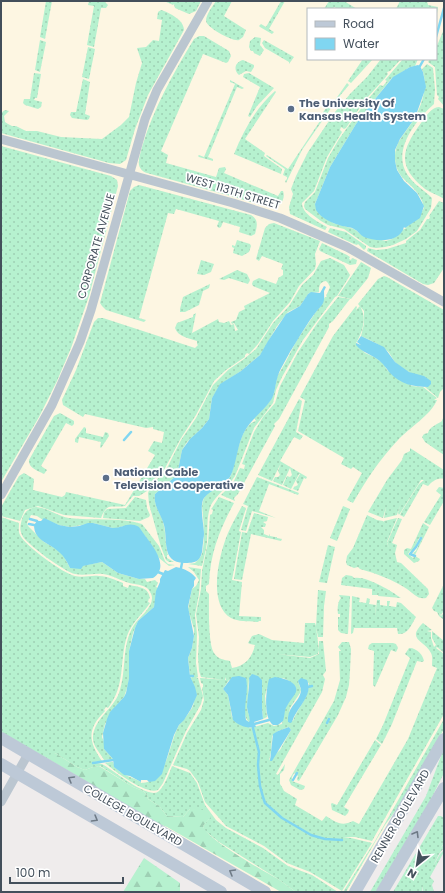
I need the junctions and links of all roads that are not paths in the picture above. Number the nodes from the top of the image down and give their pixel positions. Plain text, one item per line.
1 (208, 1) edge
2 (1, 139) edge
3 (129, 174) junction
4 (444, 302) edge
5 (1, 495) edge
6 (1, 738) edge
7 (444, 739) edge
8 (28, 754) junction
9 (1, 764) edge
10 (17, 774) junction
11 (443, 788) edge
12 (1, 802) edge
13 (221, 892) edge
14 (265, 892) edge
15 (355, 892) edge
16 (382, 892) edge

1 - 3 street, CORPORATE AVENUE
2 - 3 street, WEST 113TH STREET
3 - 4 street, WEST 113TH STREET
3 - 5 street, CORPORATE AVENUE
6 - 8 main road, COLLEGE BOULEVARD
7 - 15 main road, RENNER BOULEVARD
8 - 10 street
14 -> 8 main road, COLLEGE BOULEVARD
9 - 10 main road, COLLEGE BOULEVARD
10 - 12 street
10 -> 13 main road, COLLEGE BOULEVARD
16 -> 11 main road, RENNER BOULEVARD

